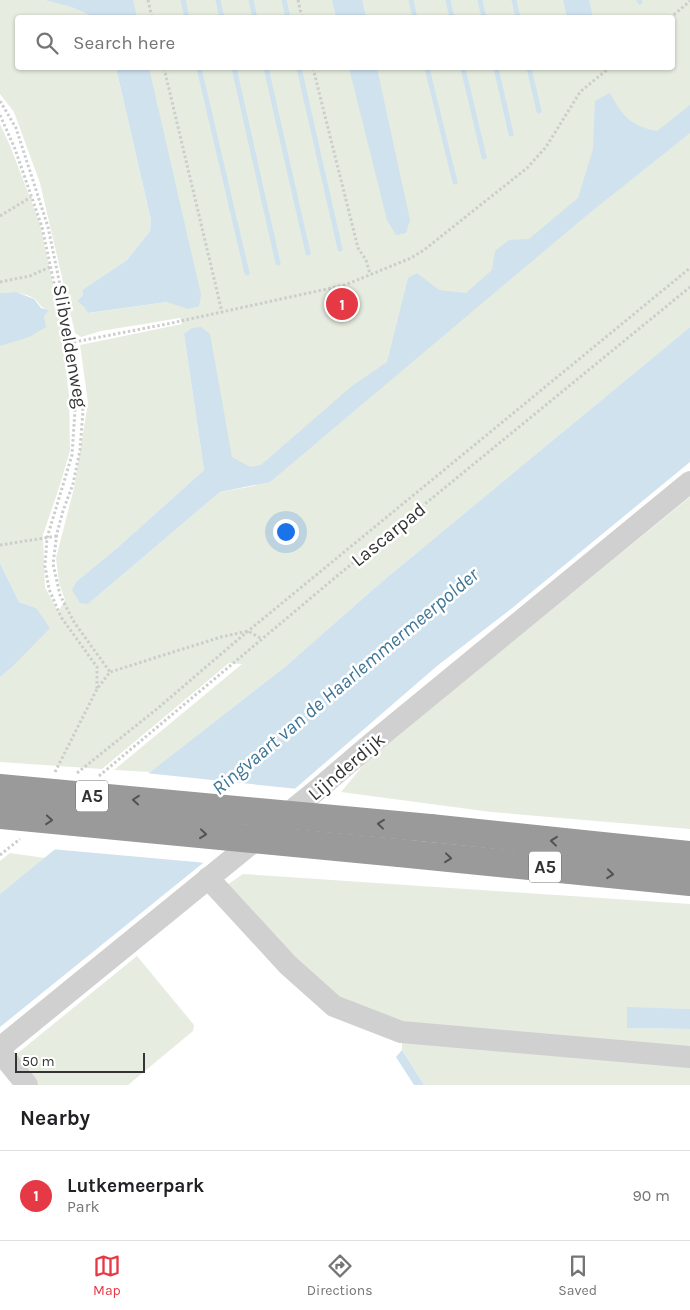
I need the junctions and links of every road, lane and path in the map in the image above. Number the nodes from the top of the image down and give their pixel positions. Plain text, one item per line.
1 (148, 0) edge
2 (298, 0) edge
3 (690, 1) edge
4 (151, 15) edge
5 (301, 15) edge
6 (674, 15) edge
7 (164, 70) edge
8 (314, 70) edge
9 (607, 70) edge
10 (0, 101) edge
11 (0, 115) edge
12 (31, 196) junction
13 (0, 216) edge
14 (50, 268) junction
15 (690, 268) edge
16 (370, 274) junction
17 (0, 282) edge
18 (690, 287) edge
19 (222, 312) junction
20 (72, 343) junction
21 (64, 344) junction
22 (690, 482) edge
23 (57, 536) junction
24 (47, 538) junction
25 (0, 545) edge
26 (248, 631) junction
27 (262, 639) junction
28 (110, 672) junction
29 (97, 689) junction
30 (72, 777) dead end
31 (52, 779) dead end
32 (96, 779) dead end
33 (0, 788) edge
34 (0, 815) edge
35 (690, 855) edge
36 (208, 878) junction
37 (690, 882) edge
38 (0, 1048) edge
39 (0, 1052) edge
40 (690, 1057) edge
41 (27, 1085) edge

1 - 4 path
2 - 5 path
3 - 6 path
7 - 19 path
8 - 16 path
9 - 16 path
10 - 20 path, Slibveldenweg
11 - 12 path
12 - 13 path
12 - 14 path
14 - 17 path
14 - 21 path
15 - 26 path
16 - 19 path
18 - 27 path, Lascarpad
19 - 20 path
20 - 21 path
20 - 23 path, Slibveldenweg
21 - 24 path
22 - 36 street, Lijnderdijk
23 - 24 path
23 - 28 path, Slibveldenweg
24 - 25 path
24 - 29 path
26 - 27 path
26 - 28 path
26 - 30 path
27 - 32 path, Lascarpad
28 - 29 path
29 - 31 path
35 -> 33 highway, A5, bridge
34 -> 37 highway, A5, bridge
36 - 38 street, Lijnderdijk
36 - 40 street
39 - 41 street

